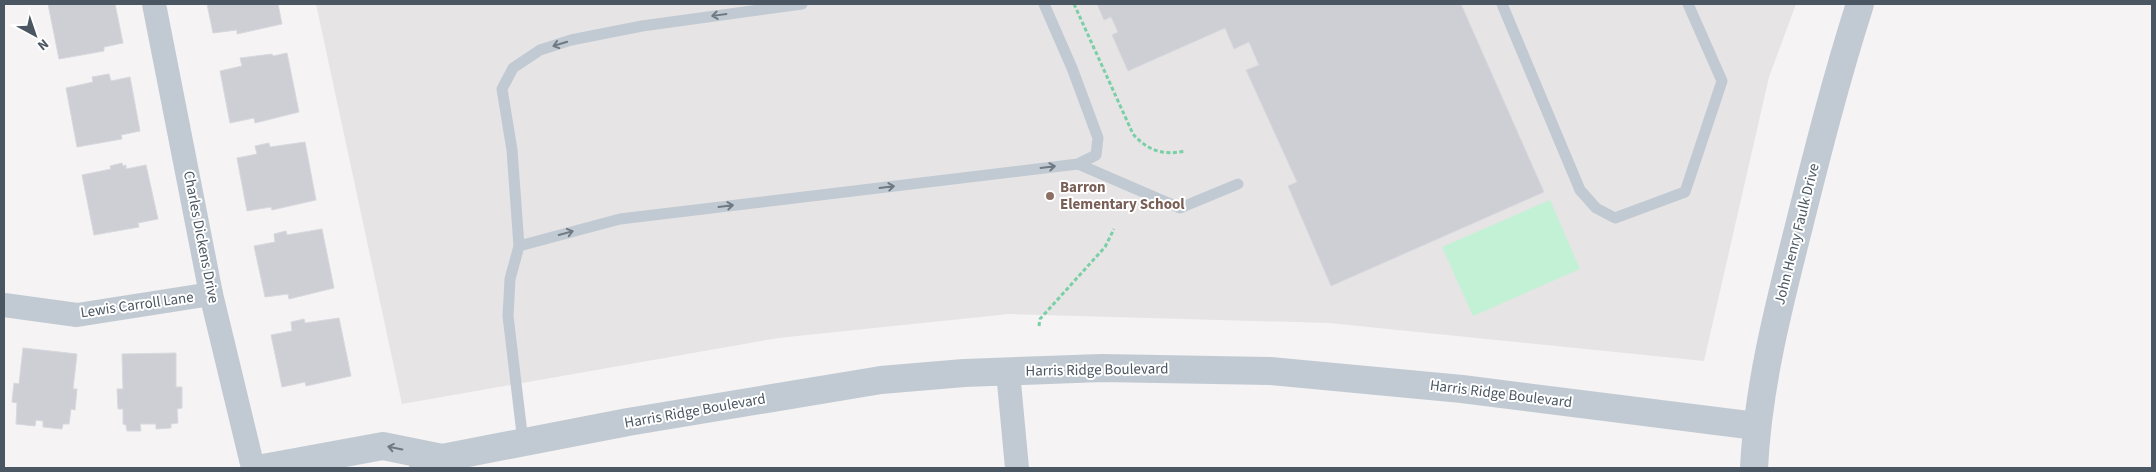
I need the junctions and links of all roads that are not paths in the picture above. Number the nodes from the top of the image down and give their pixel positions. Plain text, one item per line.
1 (154, 4) edge
2 (802, 4) edge
3 (1044, 4) edge
4 (1502, 4) edge
5 (1688, 4) edge
6 (1860, 4) edge
7 (1078, 164) junction
8 (1238, 184) dead end
9 (519, 246) junction
10 (212, 294) junction
11 (4, 305) edge
12 (1008, 372) junction
13 (1756, 426) junction
14 (523, 442) junction
15 (433, 463) edge
16 (253, 468) edge
17 (263, 468) edge
18 (1017, 468) edge
19 (1754, 468) edge

1 - 10 street, Charles Dickens Drive
2 -> 9 lane
3 - 7 lane
4 - 5 lane
6 - 13 street, John Henry Faulk Drive
7 - 8 lane
9 -> 7 lane
9 - 14 lane
10 - 11 street, Lewis Carroll Lane
10 - 16 street, Charles Dickens Drive
12 - 13 street, Harris Ridge Boulevard
12 - 14 street, Harris Ridge Boulevard
12 - 18 street
13 - 19 street, John Henry Faulk Drive
14 - 15 street, Harris Ridge Boulevard
15 -> 17 street, Harris Ridge Boulevard

